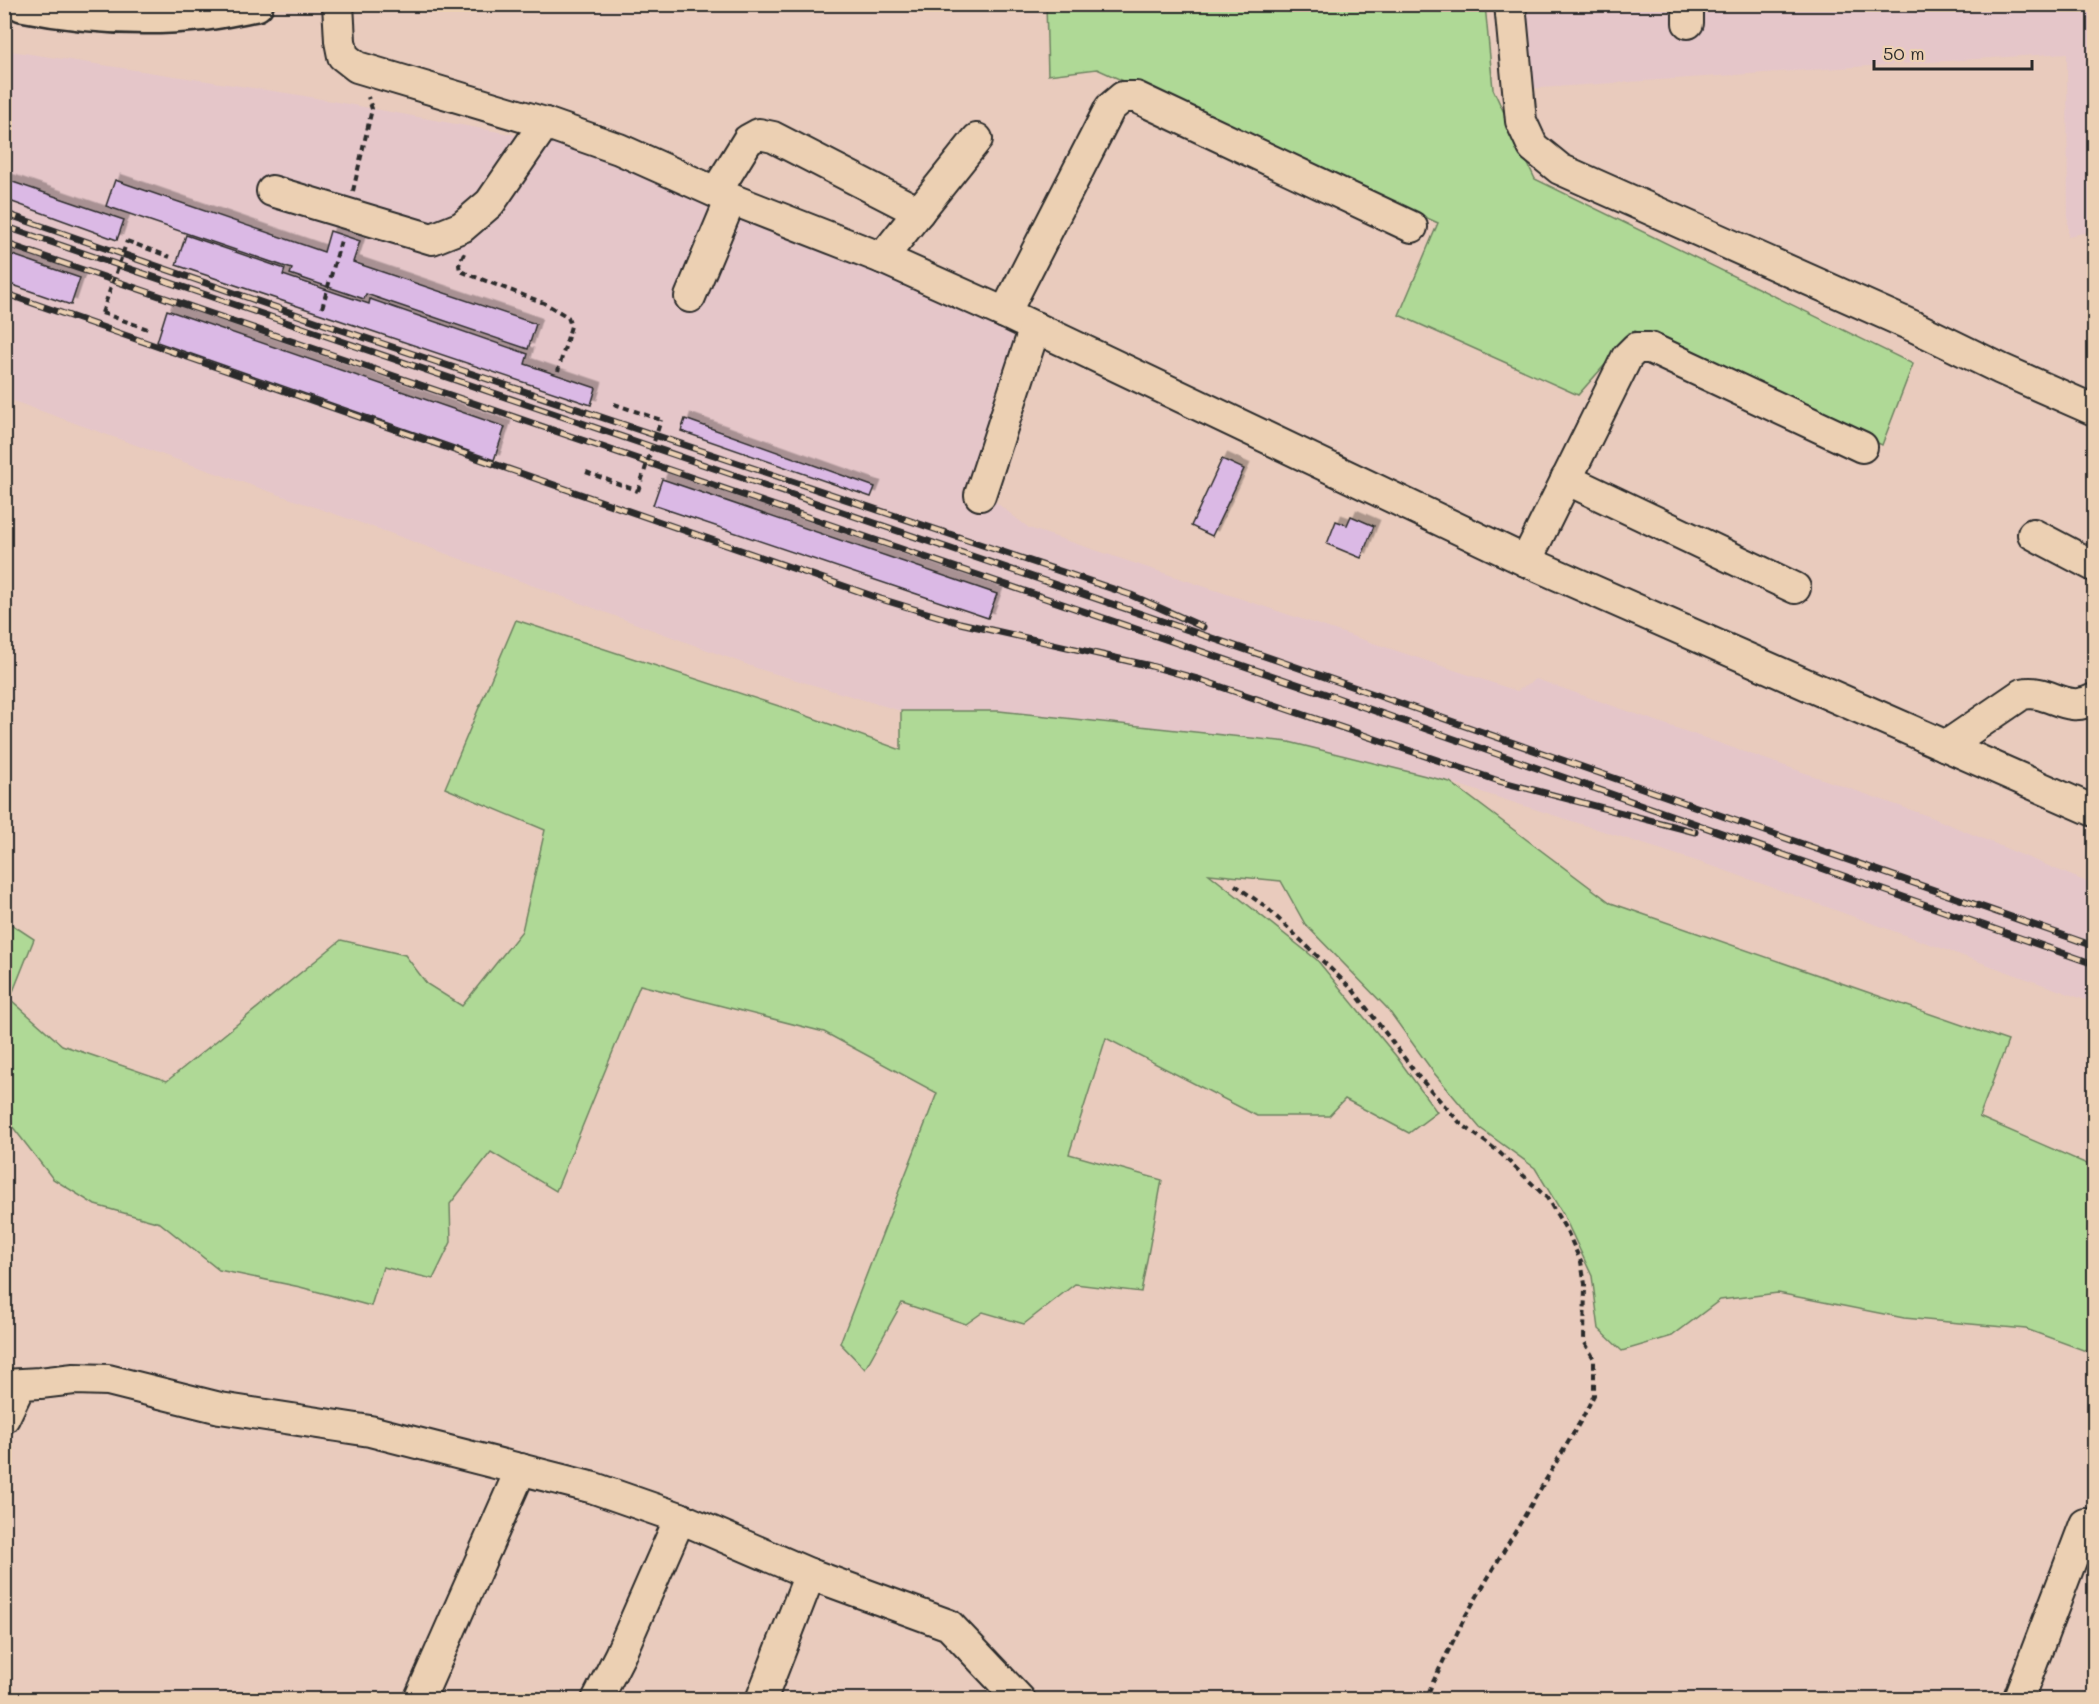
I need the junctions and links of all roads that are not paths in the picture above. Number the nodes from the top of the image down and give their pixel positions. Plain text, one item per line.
1 (22, 4) edge
2 (256, 4) edge
3 (338, 4) edge
4 (1510, 4) edge
5 (205, 9) edge
6 (545, 123) junction
7 (977, 139) dead end
8 (272, 191) dead end
9 (724, 195) junction
10 (919, 212) junction
11 (1412, 227) dead end
12 (882, 258) junction
13 (690, 297) dead end
14 (1005, 313) junction
15 (1035, 327) junction
16 (2094, 410) edge
17 (1862, 447) dead end
18 (1566, 479) junction
19 (980, 495) dead end
20 (2033, 534) dead end
21 (1526, 561) junction
22 (2094, 566) edge
23 (1796, 588) dead end
24 (2094, 699) edge
25 (1946, 746) junction
26 (2094, 811) edge
27 (12, 1385) edge
28 (4, 1418) edge
29 (521, 1469) junction
30 (680, 1518) junction
31 (2094, 1527) edge
32 (810, 1574) junction
33 (419, 1700) edge
34 (597, 1700) edge
35 (761, 1700) edge
36 (1020, 1700) edge
37 (2018, 1700) edge

1 - 5 main road
2 - 5 main road
3 - 6 street
4 - 16 street
6 - 8 street
6 - 9 street
7 - 10 street
9 - 10 street
9 - 12 street
9 - 13 street
10 - 12 street
11 - 14 street
12 - 14 street
14 - 15 street
15 - 19 street
15 - 21 street
17 - 18 street
18 - 21 street
18 - 23 street
20 - 22 street
21 - 25 street
24 - 25 street
25 - 26 street
27 - 28 street
27 - 29 street
29 - 30 street
29 - 33 street
30 - 32 street
30 - 34 street
31 - 37 street
32 - 35 street
32 - 36 street

